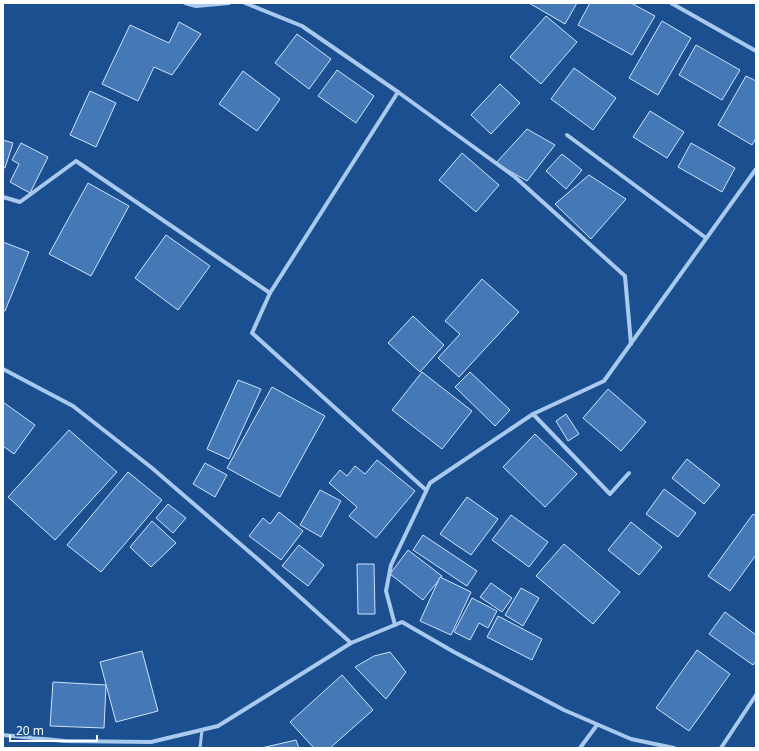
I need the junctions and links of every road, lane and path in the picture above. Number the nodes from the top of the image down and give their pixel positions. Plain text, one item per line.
1 (185, 3) edge
2 (229, 3) edge
3 (245, 3) edge
4 (671, 3) edge
5 (756, 51) edge
6 (398, 92) junction
7 (567, 135) dead end
8 (756, 169) edge
9 (3, 197) edge
10 (706, 238) junction
11 (270, 292) junction
12 (631, 344) junction
13 (3, 369) edge
14 (533, 414) junction
15 (629, 473) dead end
16 (426, 490) junction
17 (395, 625) junction
18 (351, 643) junction
19 (756, 695) edge
20 (597, 725) junction
21 (202, 730) junction
22 (3, 735) edge
23 (654, 746) edge
24 (200, 748) edge
25 (580, 748) edge
26 (674, 748) edge
27 (721, 748) edge

1 - 2 street
3 - 6 street
4 - 5 street
6 - 11 street
6 - 12 street
7 - 10 street
8 - 10 street
9 - 11 street
10 - 12 street
11 - 16 street
12 - 14 street
13 - 18 street
14 - 15 street
14 - 16 street
16 - 17 street
17 - 18 street
17 - 20 street
18 - 21 street
19 - 27 street
20 - 23 street
20 - 25 street
21 - 22 street
21 - 24 lane
23 - 26 street

